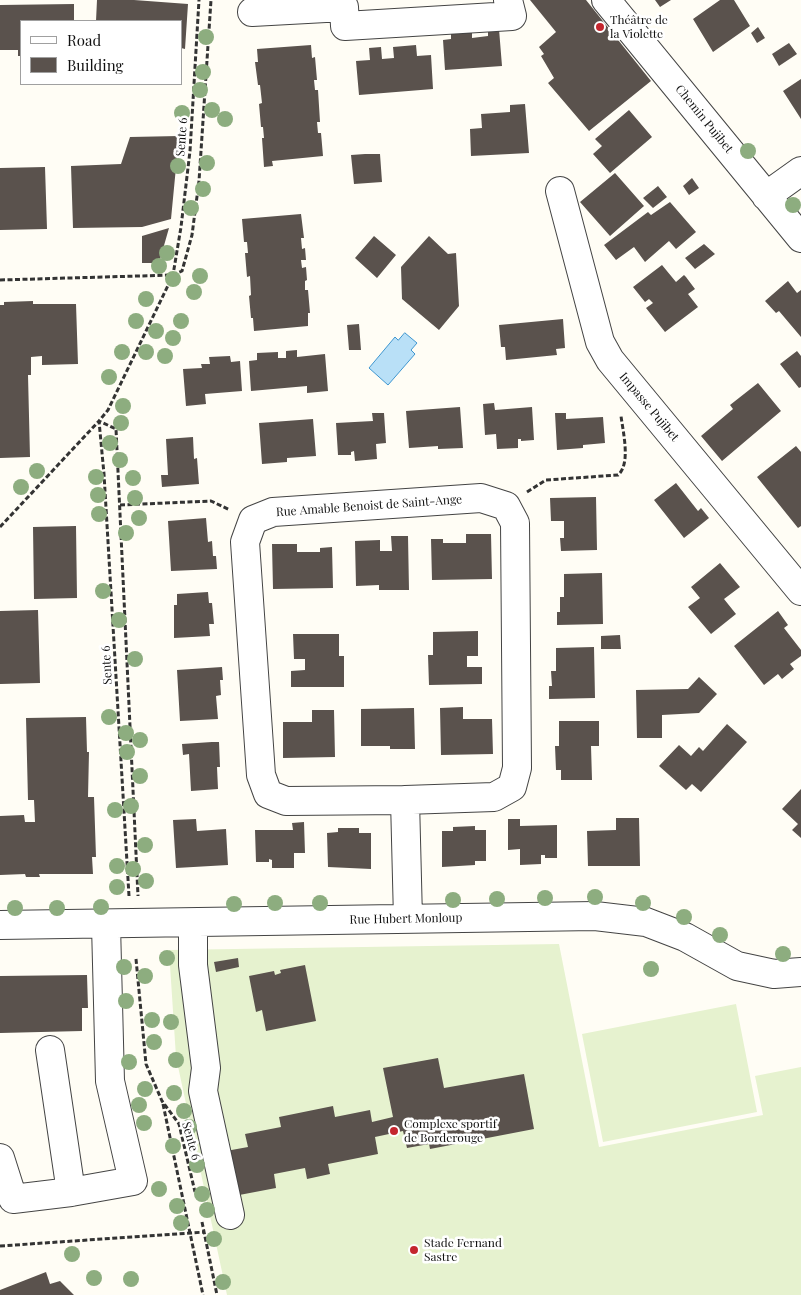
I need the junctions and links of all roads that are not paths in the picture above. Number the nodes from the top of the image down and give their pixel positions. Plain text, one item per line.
1 (508, 0) edge
2 (606, 0) edge
3 (252, 12) dead end
4 (801, 172) edge
5 (560, 191) dead end
6 (766, 196) junction
7 (801, 238) edge
8 (801, 591) edge
9 (405, 800) junction
10 (408, 919) junction
11 (192, 923) junction
12 (106, 925) junction
13 (0, 926) edge
14 (801, 972) edge
15 (50, 1050) dead end
16 (0, 1158) edge
17 (71, 1192) junction
18 (230, 1215) dead end

1 - 3 street
2 - 6 street, Chemin Pujibet
4 - 6 street
5 - 8 street, Impasse Pujibet
6 - 7 street, Chemin Pujibet
9 - 9 street, Rue Amable Benoist de Saint-Ange
9 - 10 street
10 - 11 street, Rue Hubert Monloup
10 - 14 street, Rue Hubert Monloup
11 - 12 street, Rue Hubert Monloup
11 - 18 street
12 - 13 street, Rue Hubert Monloup
12 - 17 street
15 - 17 street
16 - 17 street

